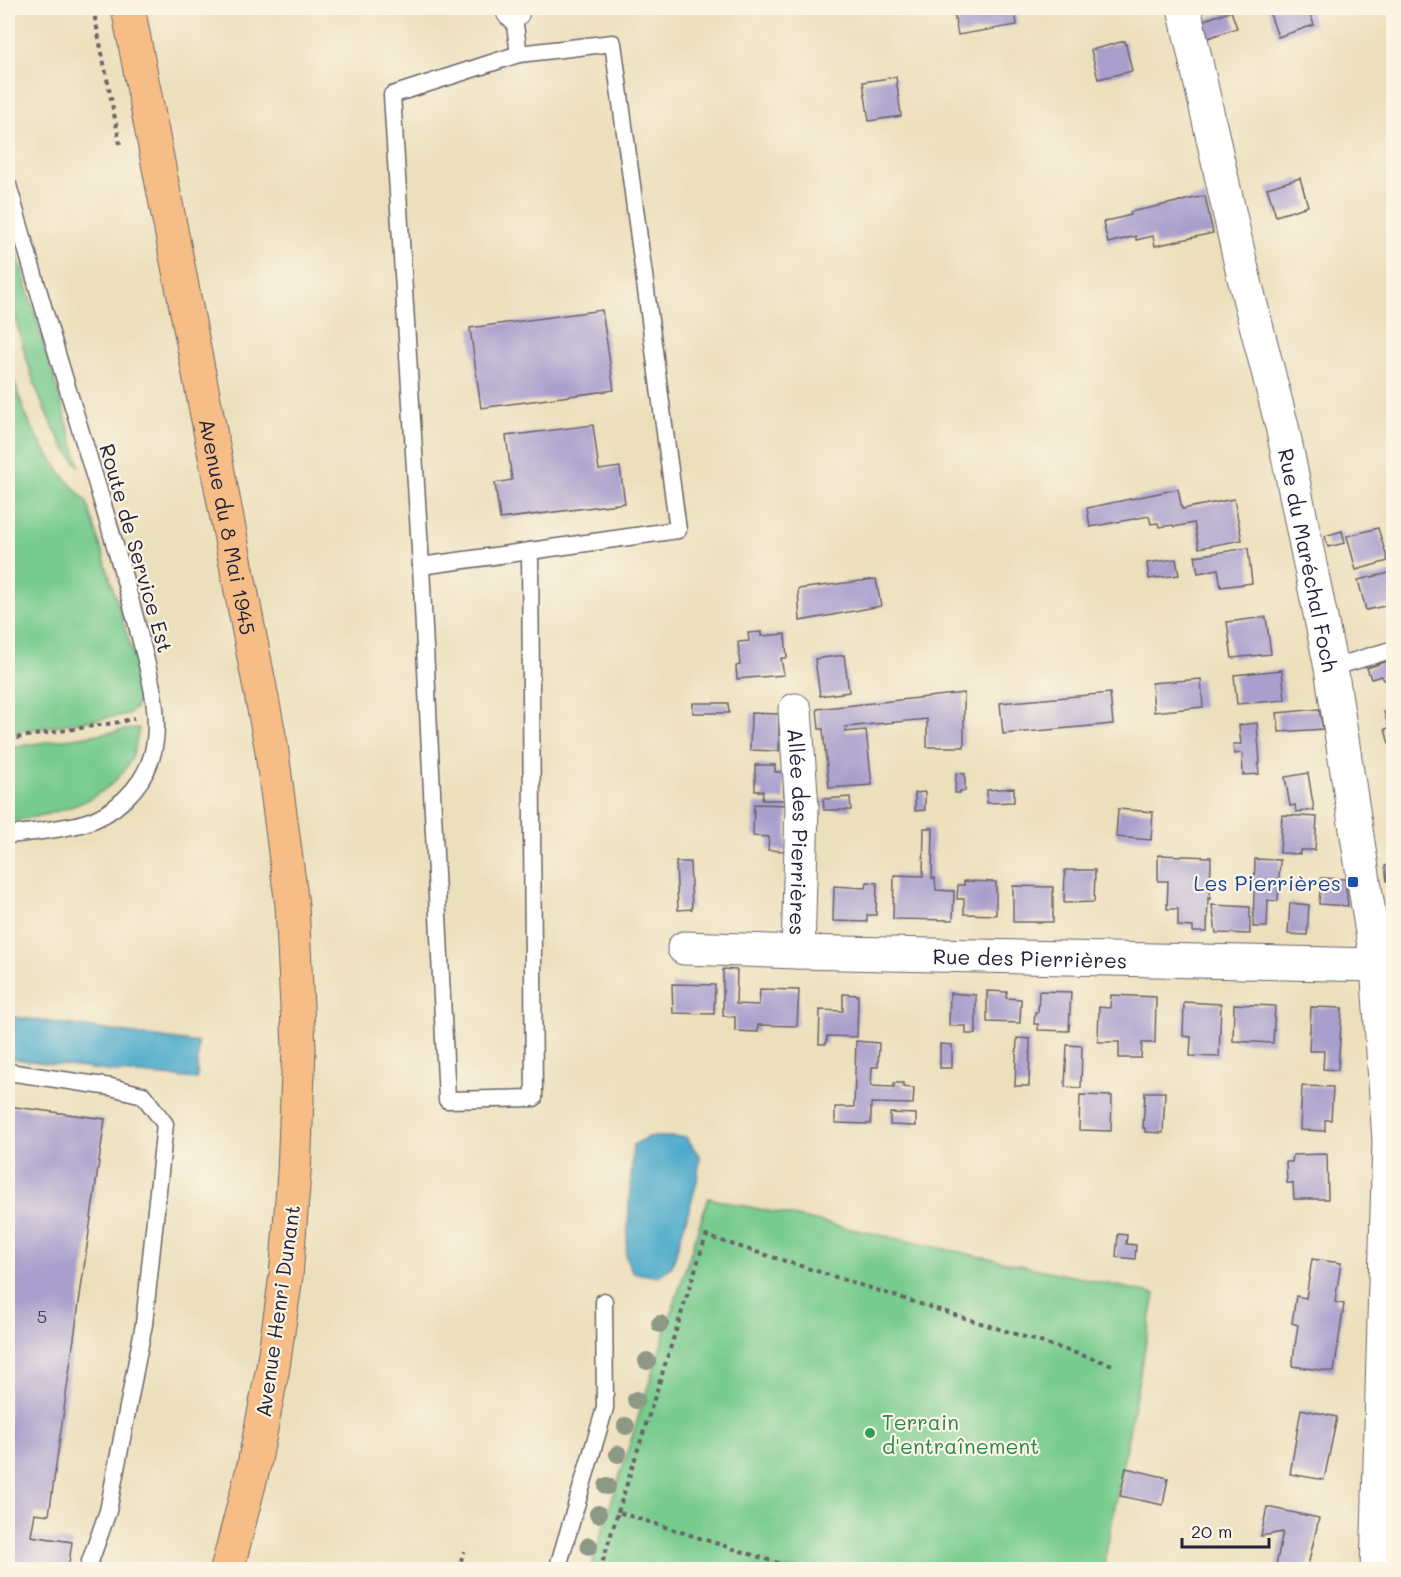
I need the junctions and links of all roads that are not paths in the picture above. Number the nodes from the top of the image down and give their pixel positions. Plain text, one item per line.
1 (128, 8) edge
2 (1184, 8) edge
3 (513, 9) edge
4 (519, 54) junction
5 (8, 185) edge
6 (530, 551) junction
7 (421, 566) junction
8 (1394, 649) edge
9 (1331, 668) junction
10 (795, 710) dead end
11 (8, 835) edge
12 (684, 948) dead end
13 (798, 952) junction
14 (1377, 964) junction
15 (299, 1048) joint
16 (8, 1072) edge
17 (1391, 1119) edge
18 (604, 1301) dead end
19 (87, 1569) edge
20 (227, 1569) edge
21 (557, 1569) edge
22 (1377, 1569) edge

1 - 15 main road, Avenue du 8 Mai 1945
2 - 9 street, Rue du Maréchal Foch
3 - 4 lane
4 - 6 lane
4 - 7 lane
5 - 11 lane, Route de Service Est
6 - 7 lane
6 - 7 lane
8 - 9 lane
9 - 14 street, Rue du Maréchal Foch
10 - 13 street, Allée des Pierrières
12 - 13 street, Rue des Pierrières
13 - 14 street, Rue des Pierrières
14 - 17 street, Rue du Maréchal Foch
15 - 20 main road, Avenue Henri Dunant
16 - 19 lane
17 - 22 street, Rue du Maréchal Foch
18 - 21 lane

